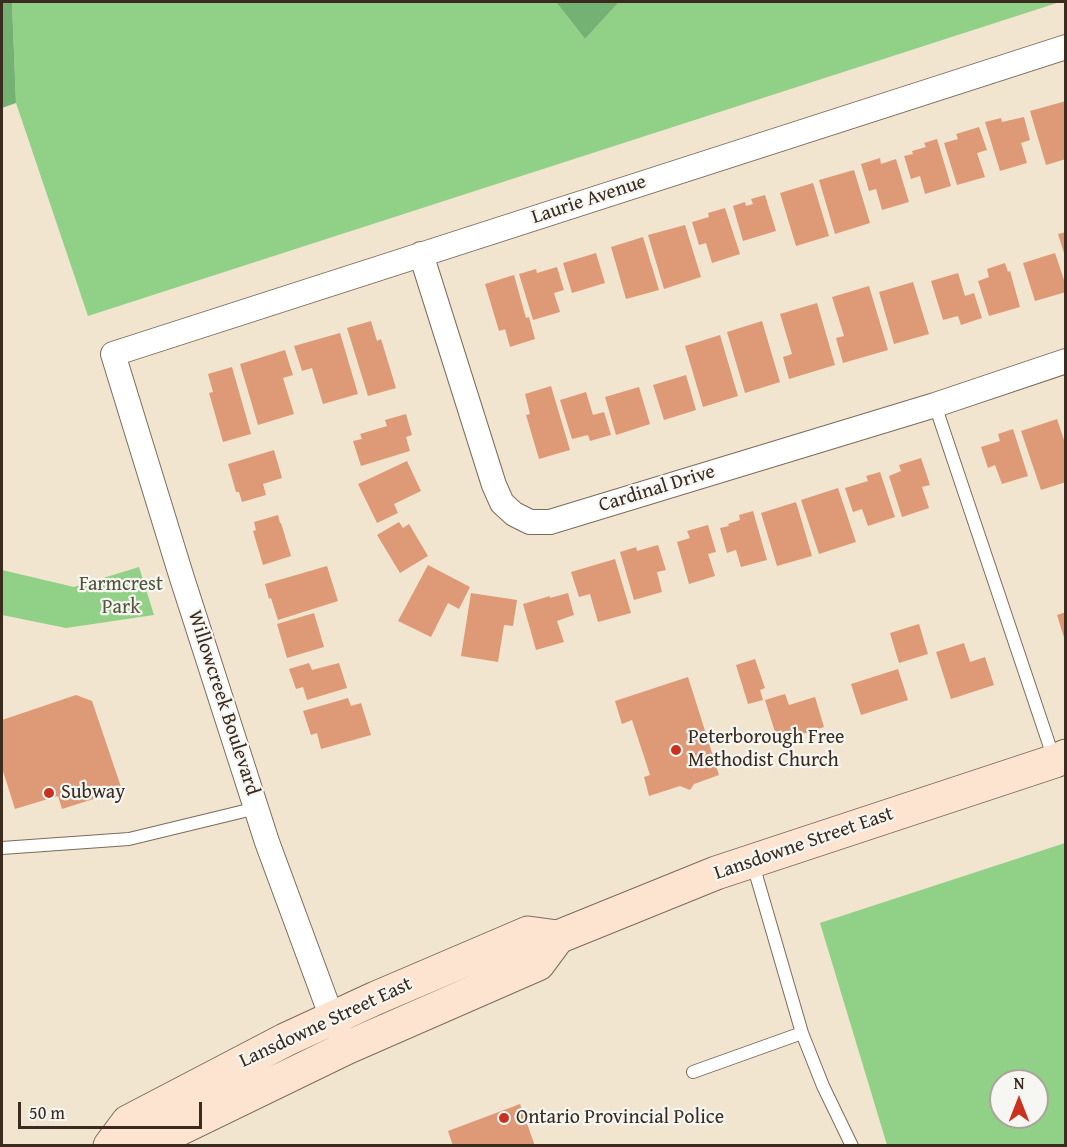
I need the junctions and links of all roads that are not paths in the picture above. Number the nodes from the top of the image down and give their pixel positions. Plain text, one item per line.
1 (1065, 47) edge
2 (421, 254) junction
3 (113, 354) joint
4 (1065, 361) edge
5 (935, 405) junction
6 (1062, 758) edge
7 (257, 808) junction
8 (2, 848) edge
9 (752, 861) junction
10 (558, 937) junction
11 (332, 1018) junction
12 (801, 1033) junction
13 (346, 1048) junction
14 (693, 1072) dead end
15 (110, 1146) edge
16 (144, 1146) edge
17 (852, 1146) edge

1 - 2 street, Laurie Avenue
2 - 3 street, Laurie Avenue
2 - 5 street, Cardinal Drive
3 - 7 street, Willowcreek Boulevard
4 - 5 street, Cardinal Drive
5 - 6 lane
6 - 9 main road, Lansdowne Street East
7 - 8 lane
7 - 11 street, Willowcreek Boulevard
9 - 10 main road, Lansdowne Street East
9 - 12 lane
10 - 11 main road, Lansdowne Street East
10 - 13 main road, Lansdowne Street East
11 - 13 street, Willowcreek Boulevard
11 - 15 main road, Lansdowne Street East
12 - 14 lane
12 - 17 lane
13 - 16 main road, Lansdowne Street East

